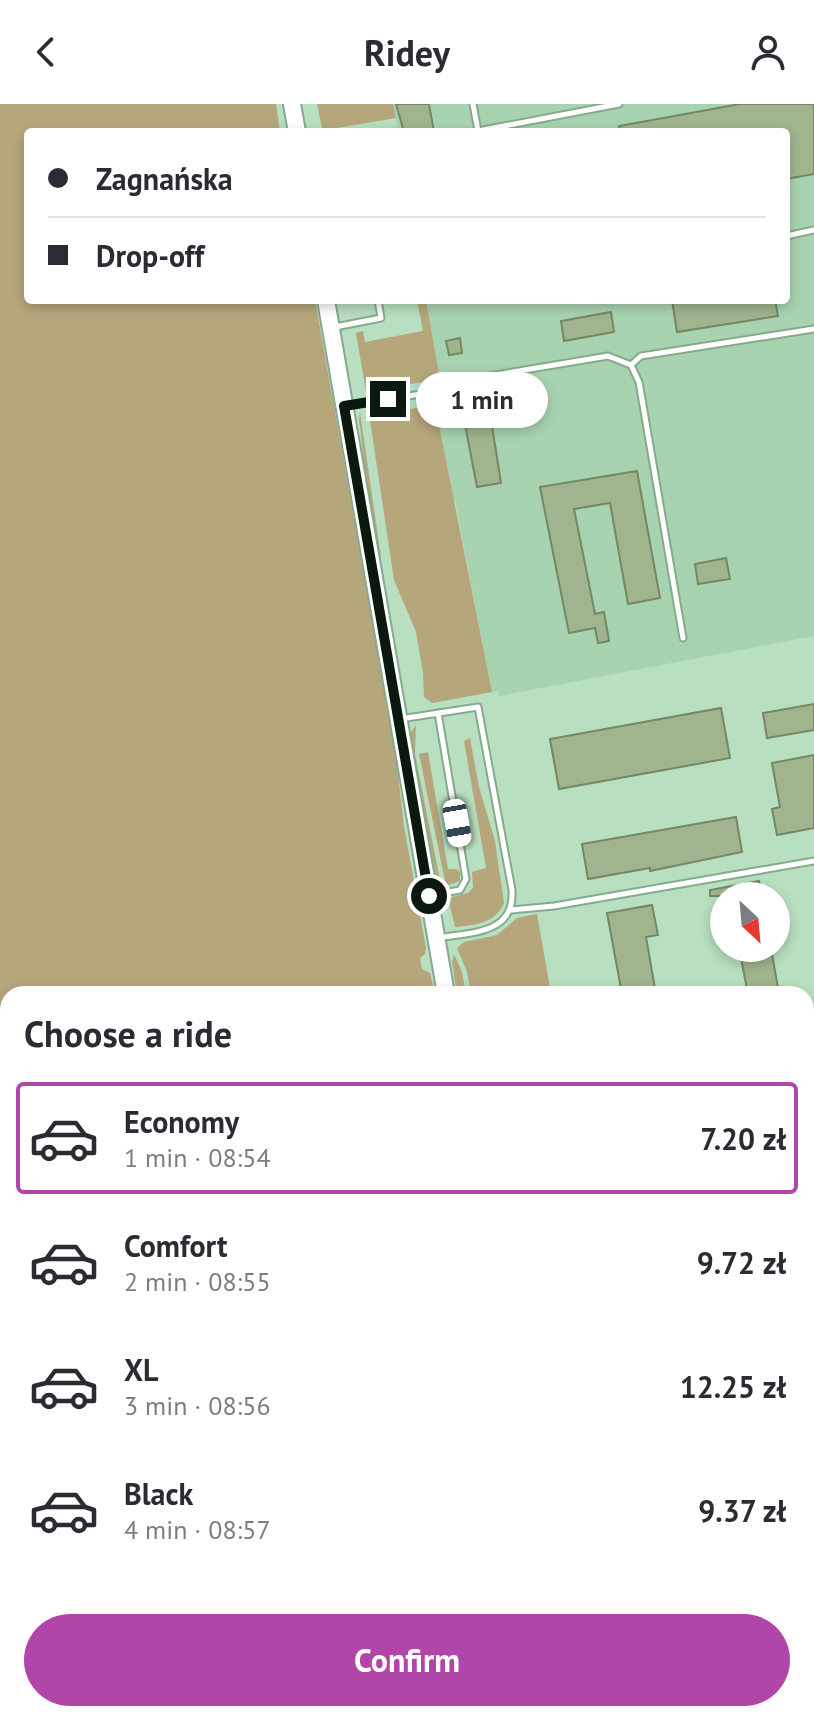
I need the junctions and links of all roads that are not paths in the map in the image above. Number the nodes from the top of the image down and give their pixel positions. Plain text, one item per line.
1 (292, 104) edge
2 (473, 104) edge
3 (619, 104) edge
4 (296, 128) edge
5 (476, 128) edge
6 (496, 128) edge
7 (814, 230) edge
8 (790, 235) edge
9 (327, 304) edge
10 (379, 304) edge
11 (330, 328) junction
12 (814, 329) edge
13 (631, 365) junction
14 (344, 406) junction
15 (683, 638) dead end
16 (438, 713) junction
17 (397, 720) junction
18 (814, 861) edge
19 (429, 896) junction
20 (511, 910) junction
21 (437, 938) junction
22 (445, 986) edge

1 - 4 street
2 - 5 lane
3 - 6 lane
7 - 8 lane
9 - 11 street
10 - 11 lane
11 - 14 street
12 - 13 lane
13 - 14 lane
13 - 15 lane
14 - 17 street
16 - 17 lane
16 - 19 lane
16 - 20 lane
17 - 19 street
18 - 20 lane
19 - 21 street
20 - 21 lane
21 - 22 street

